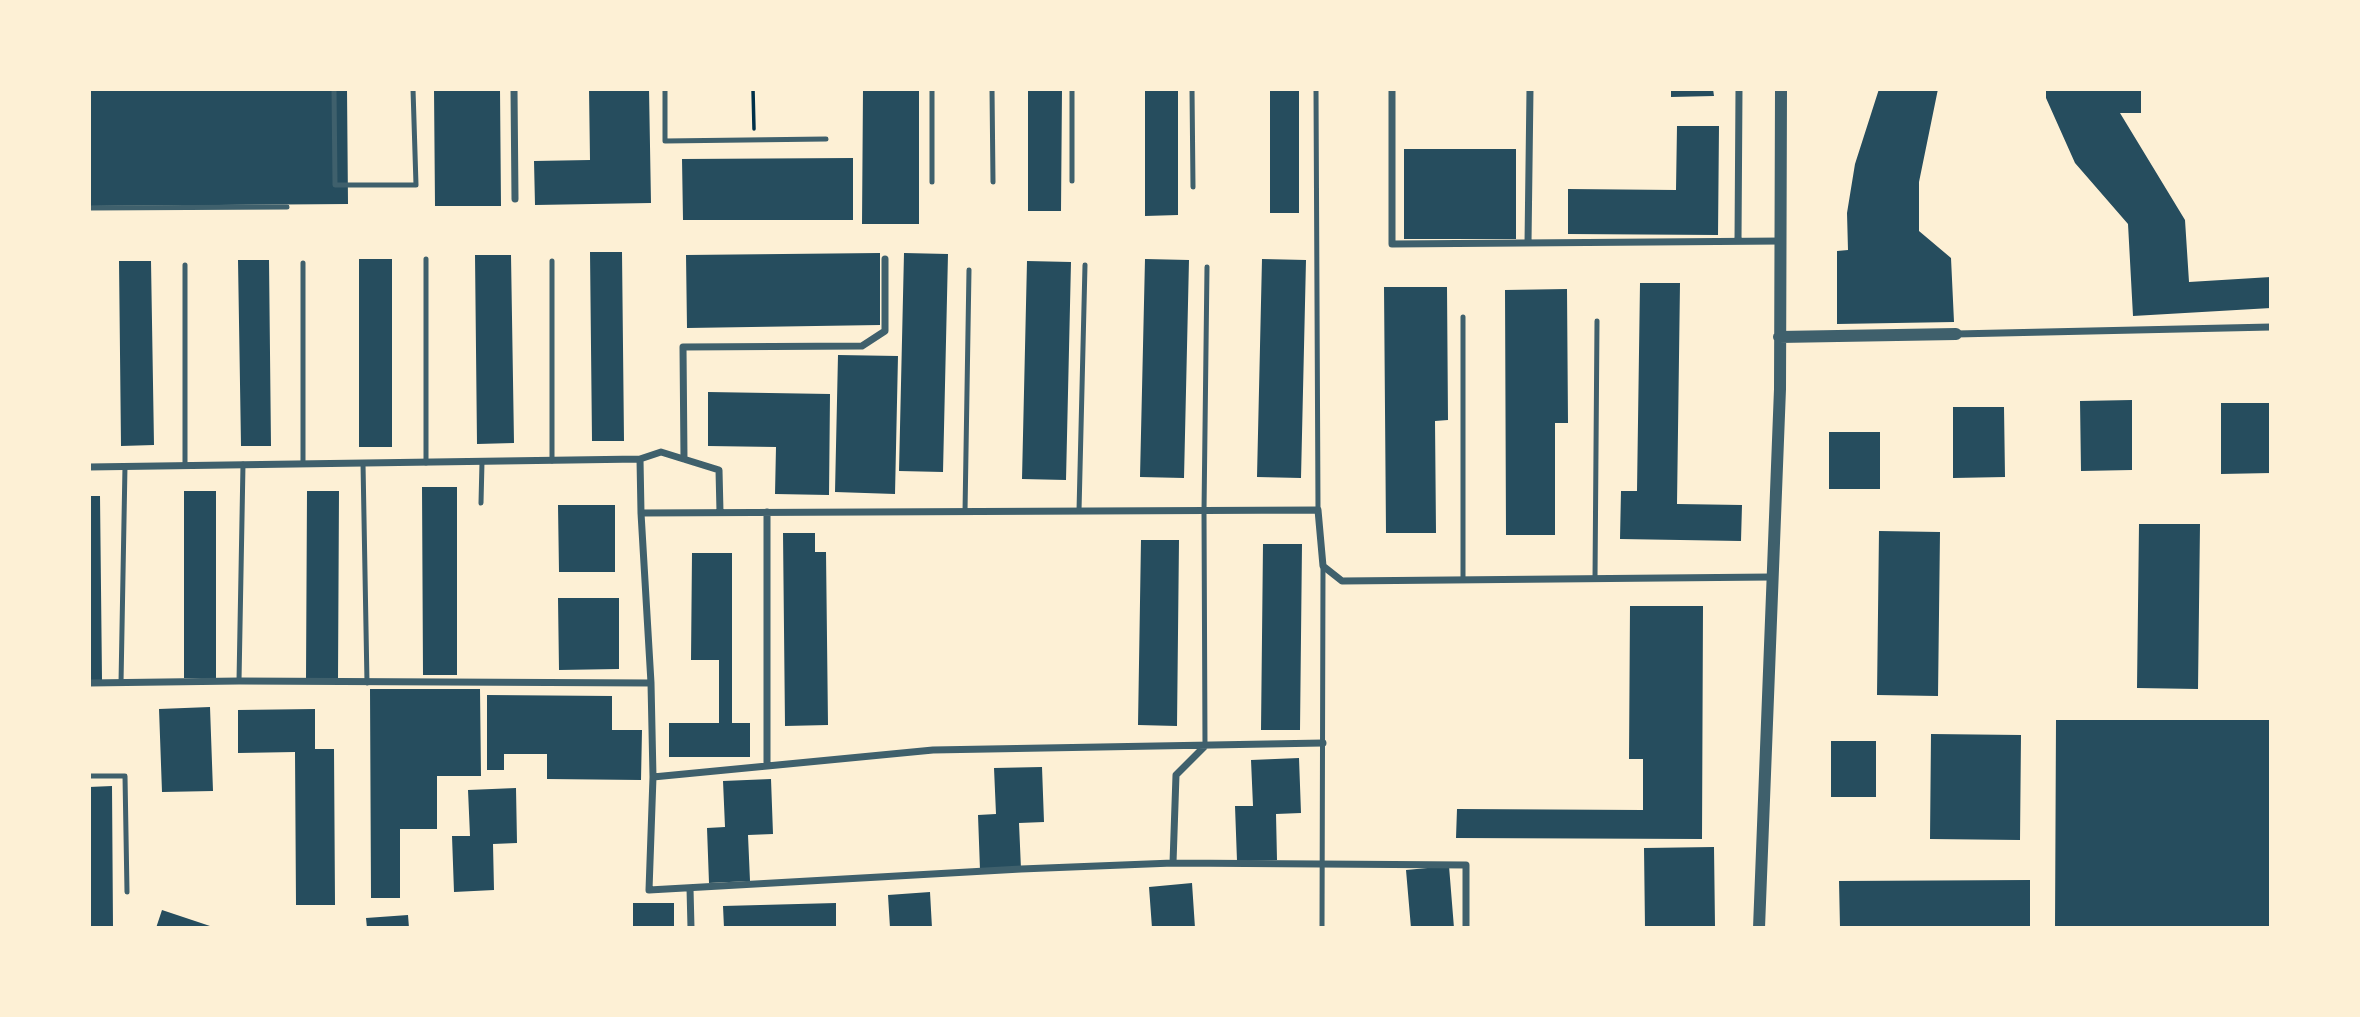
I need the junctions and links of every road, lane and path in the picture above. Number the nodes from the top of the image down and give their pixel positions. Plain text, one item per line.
1 (334, 89) edge
2 (413, 89) edge
3 (514, 89) edge
4 (665, 89) edge
5 (753, 89) edge
6 (932, 89) edge
7 (992, 89) edge
8 (1072, 89) edge
9 (1192, 89) edge
10 (1316, 89) edge
11 (1392, 89) edge
12 (1530, 89) edge
13 (1739, 89) edge
14 (1781, 89) edge
15 (827, 139) dead end
16 (755, 140) junction
17 (1072, 181) dead end
18 (932, 182) dead end
19 (993, 182) dead end
20 (1193, 187) dead end
21 (514, 200) dead end
22 (287, 207) dead end
23 (89, 208) edge
24 (1738, 241) junction
25 (1784, 241) dead end
26 (1528, 243) junction
27 (426, 259) dead end
28 (885, 259) dead end
29 (551, 261) dead end
30 (303, 263) dead end
31 (185, 265) dead end
32 (1085, 265) dead end
33 (1208, 267) dead end
34 (969, 270) dead end
35 (1463, 317) dead end
36 (1597, 321) dead end
37 (2271, 327) edge
38 (1955, 334) joint
39 (1779, 337) junction
40 (640, 459) junction
41 (684, 459) junction
42 (551, 461) junction
43 (482, 462) junction
44 (363, 463) junction
45 (426, 463) junction
46 (185, 464) junction
47 (243, 464) junction
48 (303, 464) junction
49 (125, 466) junction
50 (89, 467) edge
51 (481, 503) dead end
52 (1318, 510) junction
53 (1079, 511) junction
54 (1203, 511) junction
55 (720, 512) junction
56 (767, 512) junction
57 (965, 512) junction
58 (641, 513) junction
59 (1323, 566) junction
60 (1771, 577) junction
61 (1595, 579) junction
62 (1463, 580) junction
63 (239, 681) junction
64 (89, 683) edge
65 (367, 683) junction
66 (651, 683) junction
67 (121, 684) junction
68 (1323, 743) junction
69 (1205, 746) junction
70 (767, 766) junction
71 (89, 776) edge
72 (653, 776) junction
73 (1173, 863) junction
74 (1321, 865) junction
75 (691, 888) junction
76 (127, 892) dead end
77 (691, 928) edge
78 (1322, 928) edge
79 (1466, 928) edge
80 (1759, 928) edge

1 - 2 lane
3 - 21 street
4 - 16 lane
5 - 16 path
6 - 18 lane
7 - 19 lane
8 - 17 lane
9 - 20 lane
10 - 52 lane
11 - 26 street
12 - 26 street
13 - 24 street
14 - 39 street
15 - 16 lane
22 - 23 lane
24 - 25 street
24 - 26 street
27 - 45 lane
28 - 41 street
29 - 42 lane
30 - 48 lane
31 - 46 lane
32 - 53 lane
33 - 54 lane
34 - 57 lane
35 - 62 lane
36 - 61 lane
37 - 38 street
38 - 39 street
39 - 60 street
40 - 41 street
40 - 42 street
40 - 58 street
41 - 55 street
42 - 43 street
43 - 45 street
43 - 51 lane
44 - 45 street
44 - 48 street
44 - 65 lane
46 - 47 street
46 - 49 street
47 - 48 street
47 - 63 lane
49 - 50 street
49 - 67 lane
52 - 54 street
52 - 59 street
53 - 54 street
53 - 57 street
54 - 69 lane
55 - 56 street
55 - 58 street
56 - 57 street
56 - 70 street
58 - 66 street
59 - 62 street
59 - 68 lane
60 - 61 street
60 - 80 street
61 - 62 street
63 - 65 street
63 - 67 street
64 - 67 street
65 - 66 street
66 - 72 street
68 - 69 street
68 - 74 lane
69 - 70 street
69 - 73 street
70 - 72 street
71 - 76 lane
72 - 75 street
73 - 74 street
73 - 75 street
74 - 78 lane
74 - 79 street
75 - 77 street

